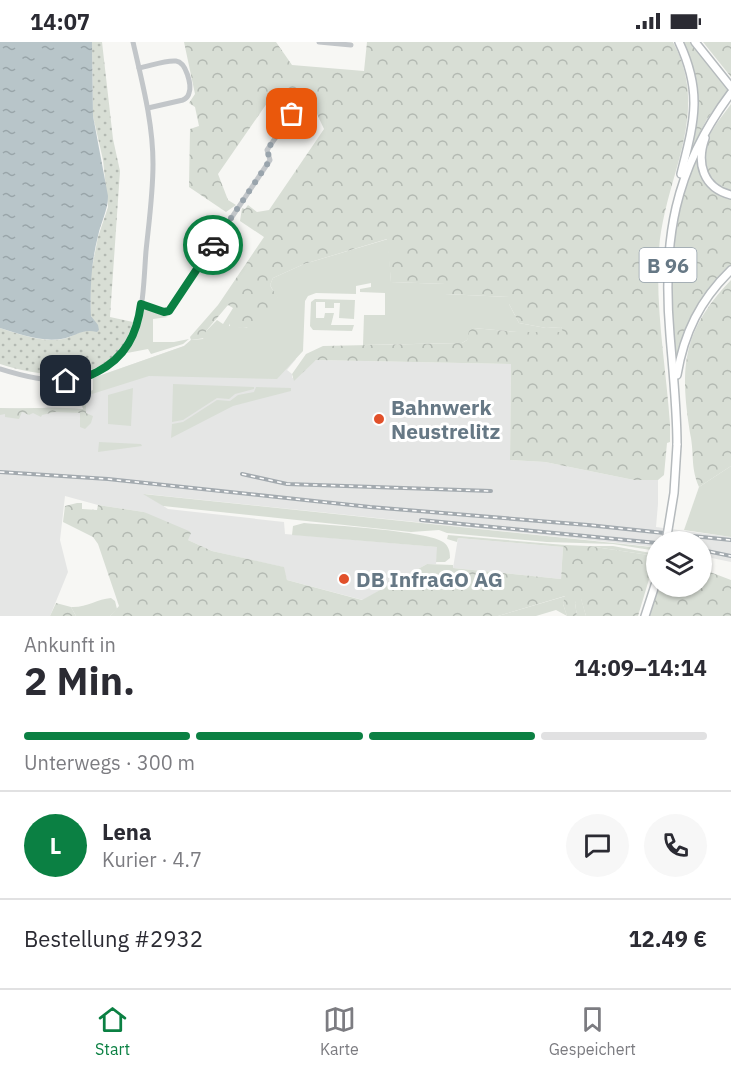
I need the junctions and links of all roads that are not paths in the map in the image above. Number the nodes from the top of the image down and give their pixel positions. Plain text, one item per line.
1 (133, 42) edge
2 (319, 42) edge
3 (679, 42) edge
4 (695, 42) edge
5 (351, 45) dead end
6 (139, 68) junction
7 (731, 87) edge
8 (731, 93) edge
9 (148, 108) junction
10 (292, 114) dead end
11 (712, 122) junction
12 (731, 195) edge
13 (678, 198) junction
14 (731, 270) edge
15 (141, 304) junction
16 (0, 369) edge
17 (675, 386) junction
18 (668, 531) edge
19 (652, 597) edge
20 (645, 616) edge

1 - 6 street
2 - 5 street
3 - 13 main road, B 96
4 - 7 main road
6 - 9 street
6 - 9 street
8 - 11 main road, B 96
9 - 15 street
10 - 15 street
11 - 12 main road, B 96
11 - 13 main road, B 96
13 - 17 main road, B 96
14 - 17 main road, B 96
15 - 16 street
17 - 18 main road, B 96, bridge
19 - 20 main road

